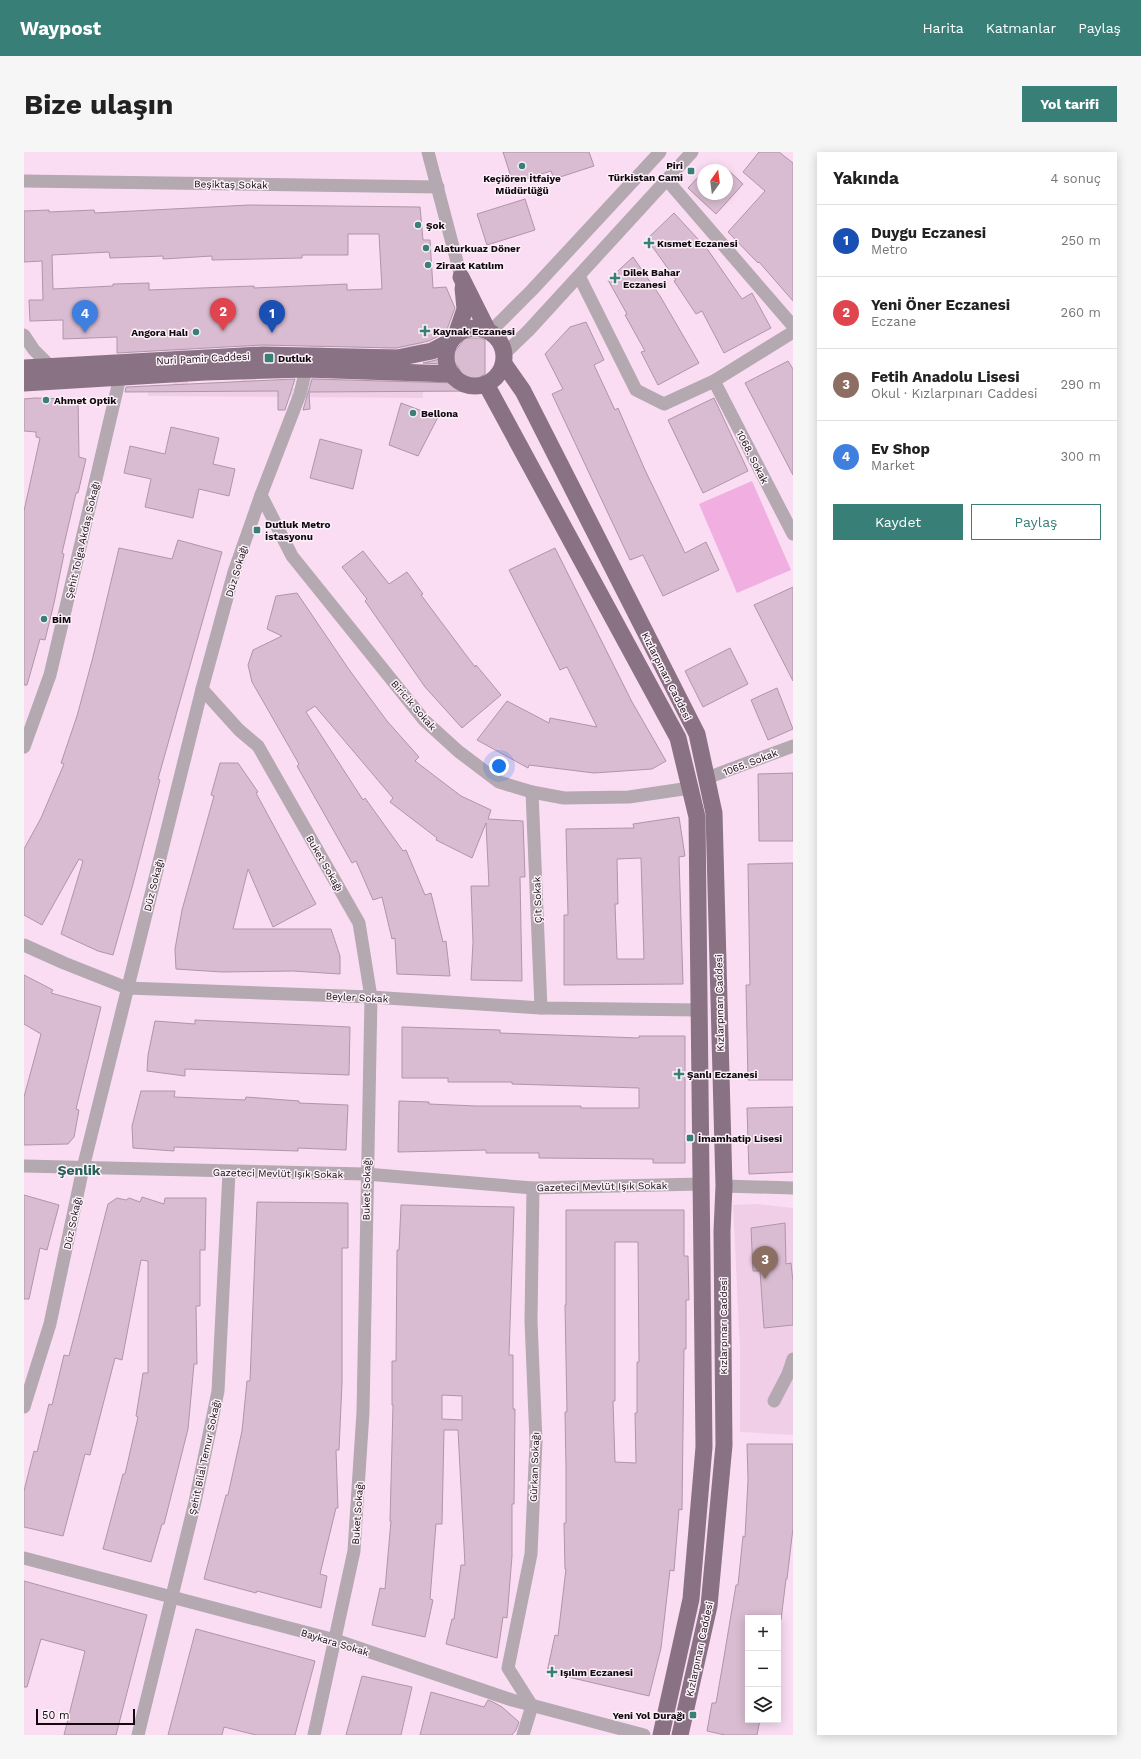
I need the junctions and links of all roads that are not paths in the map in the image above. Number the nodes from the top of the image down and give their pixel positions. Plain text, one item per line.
1 (428, 152) edge
2 (692, 152) edge
3 (657, 154) edge
4 (667, 180) junction
5 (24, 181) edge
6 (438, 187) junction
7 (579, 276) junction
8 (461, 277) junction
9 (793, 326) edge
10 (489, 332) junction
11 (793, 332) edge
12 (24, 335) edge
13 (453, 338) junction
14 (504, 359) junction
15 (50, 366) junction
16 (24, 368) edge
17 (306, 369) junction
18 (452, 374) junction
19 (120, 377) junction
20 (714, 381) junction
21 (24, 383) edge
22 (486, 384) junction
23 (261, 495) junction
24 (793, 534) edge
25 (202, 689) junction
26 (793, 746) edge
27 (24, 747) edge
28 (707, 778) junction
29 (690, 788) junction
30 (532, 792) junction
31 (24, 945) edge
32 (127, 988) junction
33 (371, 997) junction
34 (541, 1008) junction
35 (699, 1010) junction
36 (24, 1166) edge
37 (83, 1168) junction
38 (229, 1172) junction
39 (366, 1174) junction
40 (700, 1184) junction
41 (724, 1186) junction
42 (533, 1188) junction
43 (793, 1188) edge
44 (793, 1359) edge
45 (774, 1401) dead end
46 (24, 1407) edge
47 (24, 1558) edge
48 (170, 1598) junction
49 (335, 1640) junction
50 (532, 1706) junction
51 (138, 1735) edge
52 (314, 1735) edge
53 (523, 1735) edge
54 (644, 1735) edge
55 (661, 1735) edge
56 (680, 1735) edge

1 - 6 street
2 - 4 street
3 - 10 street
4 - 7 street
4 - 9 street
5 - 6 street, Beşiktaş Sokak
6 - 8 street
7 - 14 street
7 - 20 street
8 - 10 main road
8 - 13 main road
10 - 13 main road
10 - 14 main road
11 - 20 street
12 - 15 street
13 - 15 main road, Nuri Pamir Caddesi
13 - 18 main road
14 - 22 main road
14 - 28 main road, Kızlarpınarı Caddesi
15 - 16 main road, Nuri Pamir Caddesi
17 - 18 main road, Nuri Pamir Caddesi
17 - 19 main road, Nuri Pamir Caddesi
17 - 23 street, Düz Sokağı
18 - 22 main road
19 - 21 main road, Nuri Pamir Caddesi
19 - 27 street, Şehit Tolga Akdaş Sokağı
20 - 24 street, 1068. Sokak
22 - 29 main road, Kızlarpınarı Caddesi
23 - 25 street, Düz Sokağı
23 - 30 street, Biricik Sokak
25 - 32 street, Düz Sokağı
25 - 33 street, Buket Sokağı
26 - 28 street, 1065. Sokak
28 - 41 main road, Kızlarpınarı Caddesi
29 - 30 street, Biricik Sokak
29 - 35 main road, Kızlarpınarı Caddesi
30 - 34 street, Çit Sokak
31 - 32 street, Beyler Sokak
32 - 33 street, Beyler Sokak
32 - 37 street, Düz Sokağı
33 - 34 street, Beyler Sokak
33 - 39 street, Buket Sokağı
34 - 35 street, Beyler Sokak
35 - 40 main road, Kızlarpınarı Caddesi
36 - 37 street, Gazeteci Mevlüt Işık Sokak
37 - 38 street, Gazeteci Mevlüt Işık Sokak
37 - 46 street, Düz Sokağı
38 - 39 street, Gazeteci Mevlüt Işık Sokak
38 - 48 street, Şehit Bilal Temur Sokağı
39 - 42 street, Gazeteci Mevlüt Işık Sokak
39 - 49 street, Buket Sokağı
40 - 42 street, Gazeteci Mevlüt Işık Sokak
40 - 55 main road, Kızlarpınarı Caddesi
41 - 43 street
41 - 56 main road, Kızlarpınarı Caddesi
42 - 50 street, Gürkan Sokağı
44 - 45 street
47 - 48 street, Baykara Sokak
48 - 49 street, Baykara Sokak
48 - 51 street, Şehit Bilal Temur Sokağı
49 - 50 street, Baykara Sokak
49 - 52 street, Buket Sokağı
50 - 53 street
50 - 54 street, Baykara Sokak

